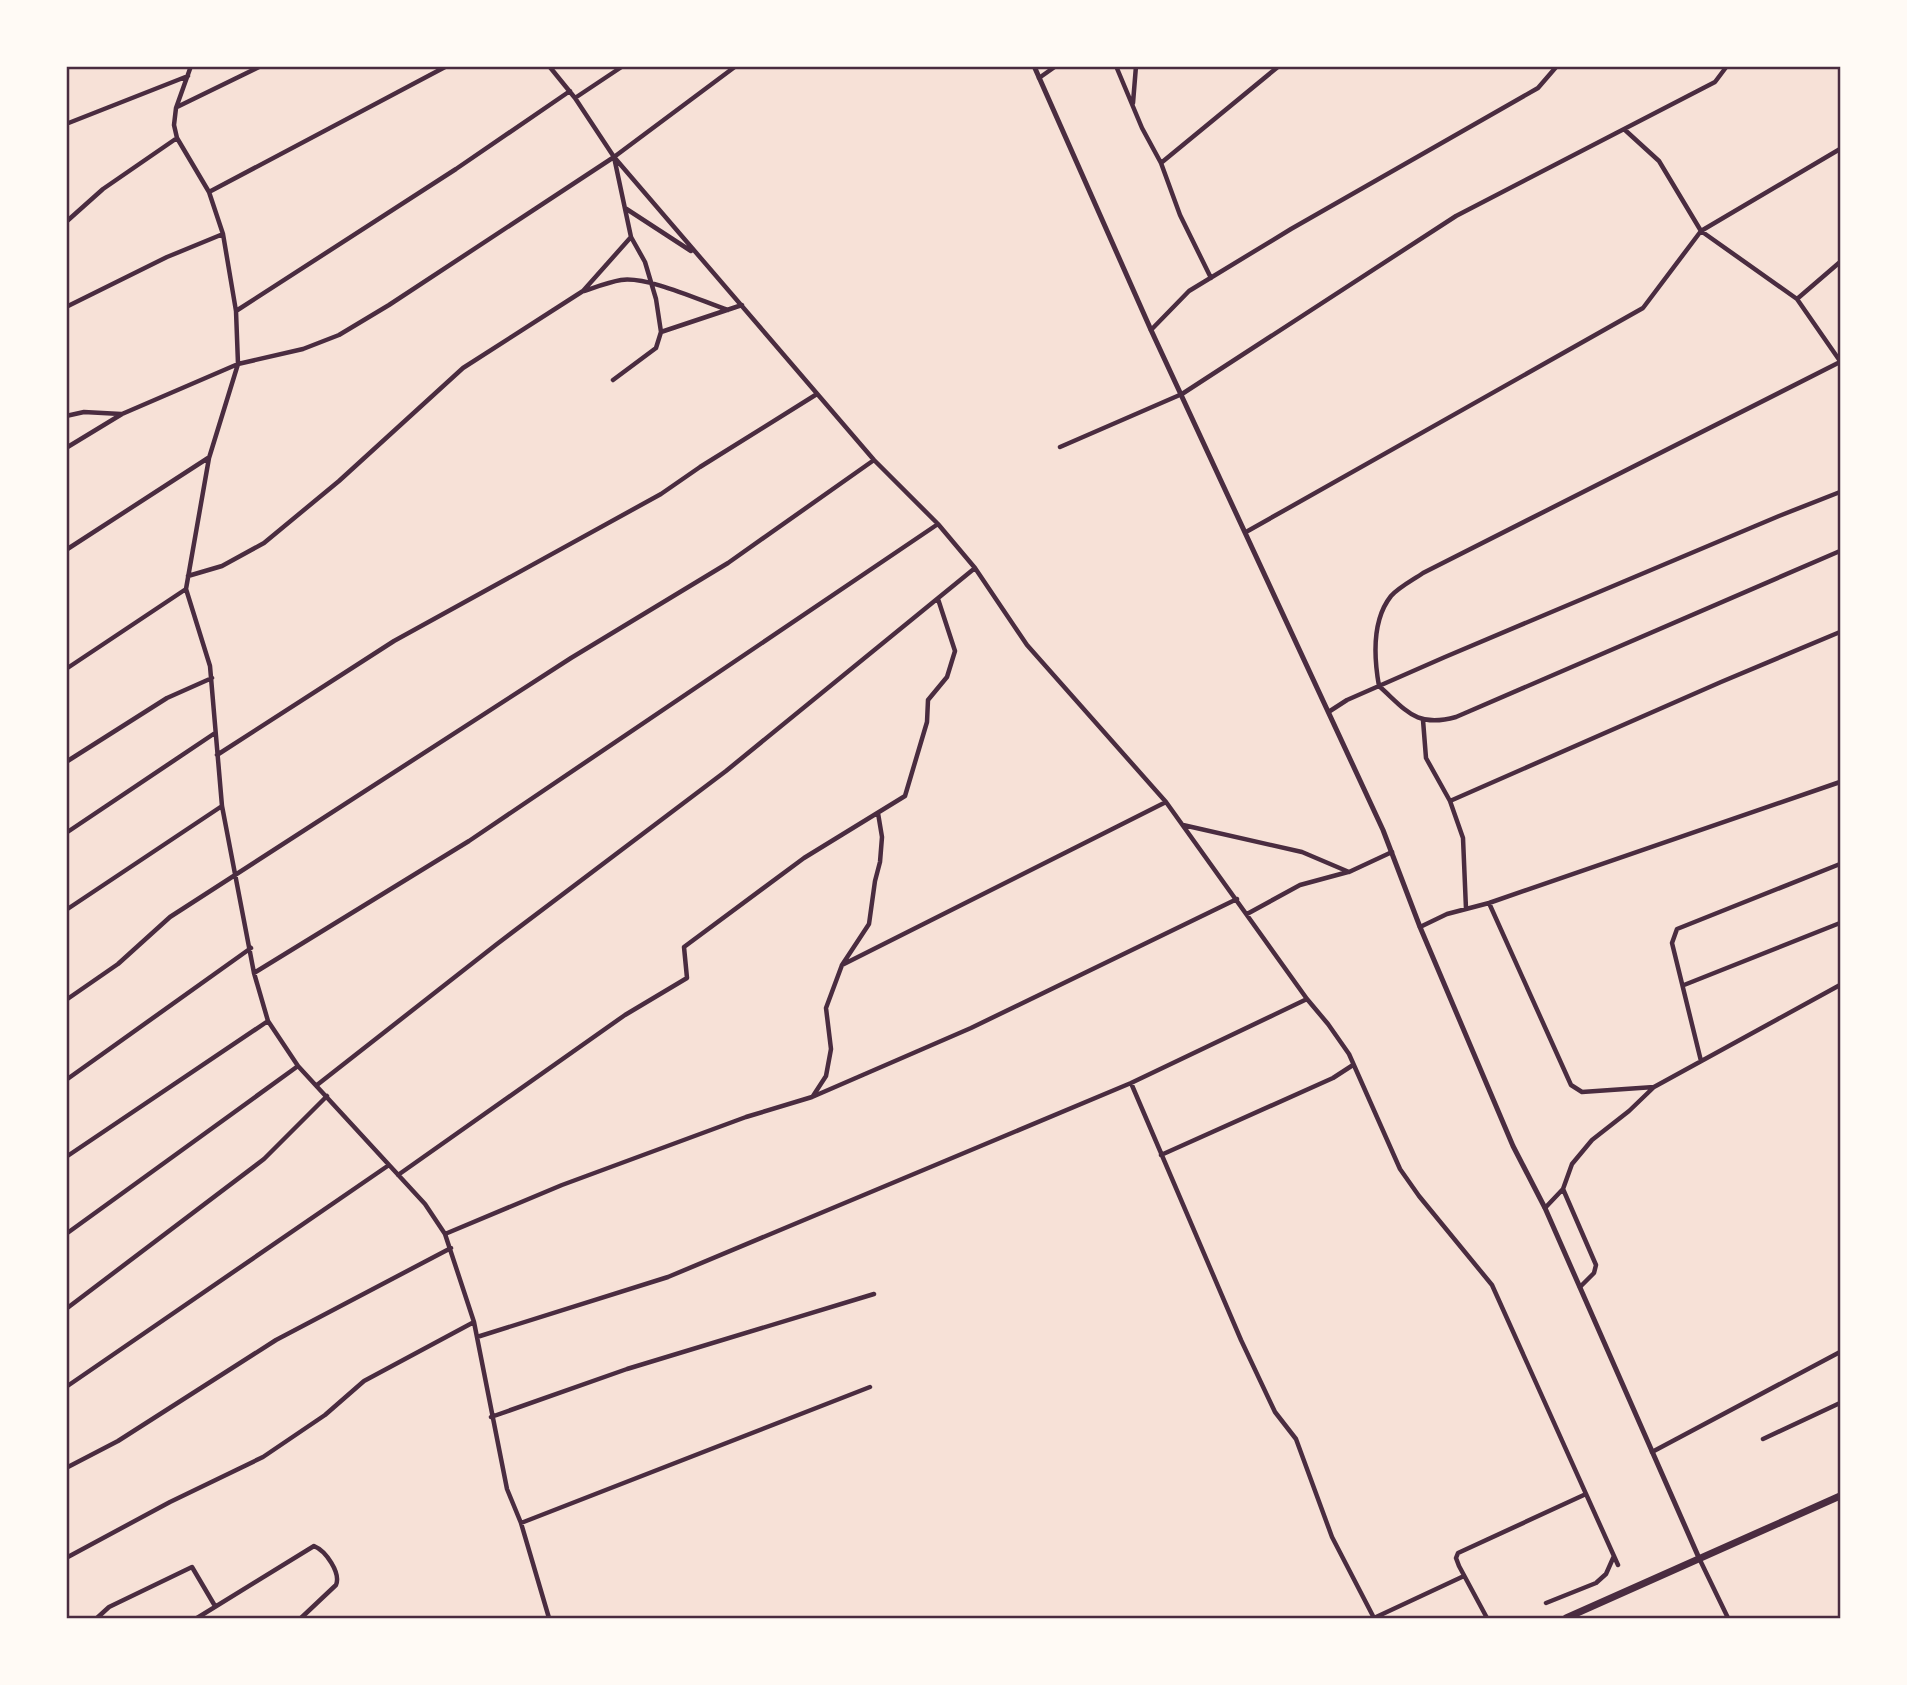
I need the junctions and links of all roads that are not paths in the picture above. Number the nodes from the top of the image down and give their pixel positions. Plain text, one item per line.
1 (191, 66) edge
2 (261, 66) edge
3 (447, 66) edge
4 (549, 66) edge
5 (623, 66) edge
6 (736, 66) edge
7 (1034, 66) edge
8 (1056, 66) edge
9 (1116, 66) edge
10 (1136, 66) edge
11 (1279, 66) edge
12 (1557, 66) edge
13 (1727, 66) edge
14 (188, 76) junction
15 (1040, 78) junction
16 (570, 91) junction
17 (575, 97) junction
18 (1133, 107) junction
19 (176, 108) junction
20 (66, 124) edge
21 (1625, 130) junction
22 (177, 138) junction
23 (1840, 149) edge
24 (614, 157) junction
25 (1161, 163) junction
26 (209, 192) junction
27 (625, 208) junction
28 (66, 222) edge
29 (1701, 231) junction
30 (223, 234) junction
31 (631, 237) junction
32 (698, 255) junction
33 (1840, 262) edge
34 (1211, 278) junction
35 (651, 283) junction
36 (583, 291) junction
37 (1797, 299) junction
38 (743, 305) junction
39 (66, 307) edge
40 (728, 310) junction
41 (236, 311) junction
42 (1152, 330) junction
43 (661, 331) junction
44 (1840, 361) edge
45 (238, 364) junction
46 (613, 380) dead end
47 (817, 394) junction
48 (1182, 394) junction
49 (122, 414) junction
50 (66, 416) edge
51 (1060, 447) dead end
52 (66, 448) edge
53 (209, 458) junction
54 (874, 460) junction
55 (1840, 492) edge
56 (938, 524) junction
57 (1246, 532) junction
58 (66, 550) edge
59 (1840, 551) edge
60 (975, 568) junction
61 (188, 576) junction
62 (186, 589) junction
63 (938, 599) junction
64 (1840, 632) edge
65 (66, 669) edge
66 (212, 678) junction
67 (1379, 686) junction
68 (1329, 711) junction
69 (1423, 720) junction
70 (215, 733) junction
71 (217, 755) junction
72 (66, 762) edge
73 (1840, 782) edge
74 (1450, 801) junction
75 (1166, 802) junction
76 (222, 806) junction
77 (878, 813) junction
78 (1182, 825) junction
79 (66, 833) edge
80 (1392, 852) junction
81 (1840, 864) edge
82 (1349, 872) junction
83 (234, 875) junction
84 (1237, 899) junction
85 (1489, 903) junction
86 (1466, 909) junction
87 (66, 910) edge
88 (1247, 914) junction
89 (1840, 923) edge
90 (1420, 927) junction
91 (251, 948) junction
92 (842, 965) junction
93 (254, 973) junction
94 (1684, 985) junction
95 (1840, 985) edge
96 (1307, 999) junction
97 (66, 1000) edge
98 (268, 1021) junction
99 (1701, 1061) junction
100 (1354, 1065) junction
101 (298, 1066) junction
102 (66, 1080) edge
103 (1131, 1083) junction
104 (317, 1085) junction
105 (1654, 1087) junction
106 (327, 1096) junction
107 (812, 1097) junction
108 (1161, 1155) junction
109 (66, 1157) edge
110 (389, 1166) junction
111 (398, 1175) junction
112 (1563, 1189) junction
113 (1545, 1208) junction
114 (66, 1234) edge
115 (445, 1234) junction
116 (451, 1248) junction
117 (1580, 1287) junction
118 (874, 1294) dead end
119 (66, 1309) edge
120 (474, 1322) junction
121 (477, 1337) junction
122 (1840, 1352) edge
123 (66, 1387) edge
124 (870, 1387) dead end
125 (1840, 1403) edge
126 (491, 1417) junction
127 (1763, 1439) dead end
128 (1653, 1452) junction
129 (66, 1468) edge
130 (1586, 1494) junction
131 (1840, 1496) edge
132 (521, 1523) junction
133 (1614, 1556) junction
134 (66, 1558) edge
135 (1699, 1558) junction
136 (1618, 1565) dead end
137 (1464, 1576) junction
138 (1546, 1603) dead end
139 (215, 1606) junction
140 (1374, 1618) edge
141 (97, 1619) edge
142 (197, 1619) edge
143 (301, 1619) edge
144 (549, 1619) edge
145 (1487, 1619) edge
146 (1566, 1619) edge
147 (1728, 1619) edge

1 - 14 street
2 - 19 street
3 - 26 street
4 - 16 street
5 - 17 street
6 - 24 street
7 - 15 street
8 - 15 street
9 - 18 street
10 - 18 street
11 - 25 street
12 - 34 street
13 - 21 street
14 - 19 street
14 - 20 street
15 - 42 street
16 - 17 street
16 - 41 street
17 - 24 street
18 - 25 street
19 - 22 street
21 - 29 street
21 - 48 street
22 - 26 street
22 - 28 street
23 - 29 street
24 - 27 street
24 - 32 street
24 - 45 street
25 - 34 street
26 - 30 street
27 - 31 street
27 - 32 street
29 - 37 street
29 - 57 street
30 - 39 street
30 - 41 street
31 - 35 street
31 - 36 street
32 - 38 street
33 - 37 street
34 - 42 street
35 - 36 street
35 - 40 street
35 - 43 street
36 - 61 street
37 - 44 street
38 - 40 street
38 - 47 street
40 - 43 street
41 - 45 street
42 - 48 street
43 - 46 street
44 - 67 street
45 - 49 street
45 - 53 street
47 - 54 street
47 - 71 street
48 - 51 street
48 - 57 street
49 - 50 street
49 - 52 street
53 - 58 street
53 - 61 street
54 - 56 street
54 - 83 street
55 - 67 street
56 - 60 street
56 - 93 street
57 - 68 street
59 - 69 street
60 - 63 street
60 - 75 street
61 - 62 street
62 - 65 street
62 - 66 street
63 - 77 street
63 - 104 street
64 - 74 street
66 - 70 street
66 - 72 street
67 - 68 street
67 - 69 street
68 - 80 street
69 - 74 street
70 - 71 street
70 - 79 street
71 - 76 street
73 - 85 street
74 - 86 street
75 - 78 street
75 - 92 street
76 - 83 street
76 - 87 street
77 - 92 street
77 - 111 street
78 - 82 street
78 - 84 street
80 - 82 street
80 - 90 street
81 - 94 street
82 - 88 street
83 - 91 street
83 - 97 street
84 - 88 street
84 - 107 street
85 - 86 street
85 - 105 street
86 - 90 street
88 - 96 street
89 - 94 street
90 - 113 street
91 - 93 street
91 - 102 street
92 - 107 street
93 - 98 street
94 - 99 street
95 - 99 street
96 - 100 street
96 - 103 street
98 - 101 street
98 - 109 street
99 - 105 street
100 - 108 street
100 - 130 street
101 - 104 street
101 - 114 street
103 - 108 street
103 - 121 street
104 - 106 street
105 - 112 street
106 - 110 street
106 - 119 street
107 - 115 street
108 - 140 street
110 - 111 street
110 - 123 street
111 - 115 street
112 - 113 street
112 - 117 street
113 - 117 street
115 - 116 street
116 - 120 street
116 - 129 street
117 - 128 street
118 - 126 street
120 - 121 street
120 - 134 street
121 - 126 street
122 - 128 street
124 - 132 street
125 - 127 street
126 - 132 street
128 - 135 street
130 - 133 street
130 - 137 street
131 - 135 main road
132 - 144 street
133 - 136 street
133 - 138 street
135 - 146 main road
135 - 147 street
137 - 140 street
137 - 145 street
139 - 141 street
139 - 142 street
139 - 143 street

